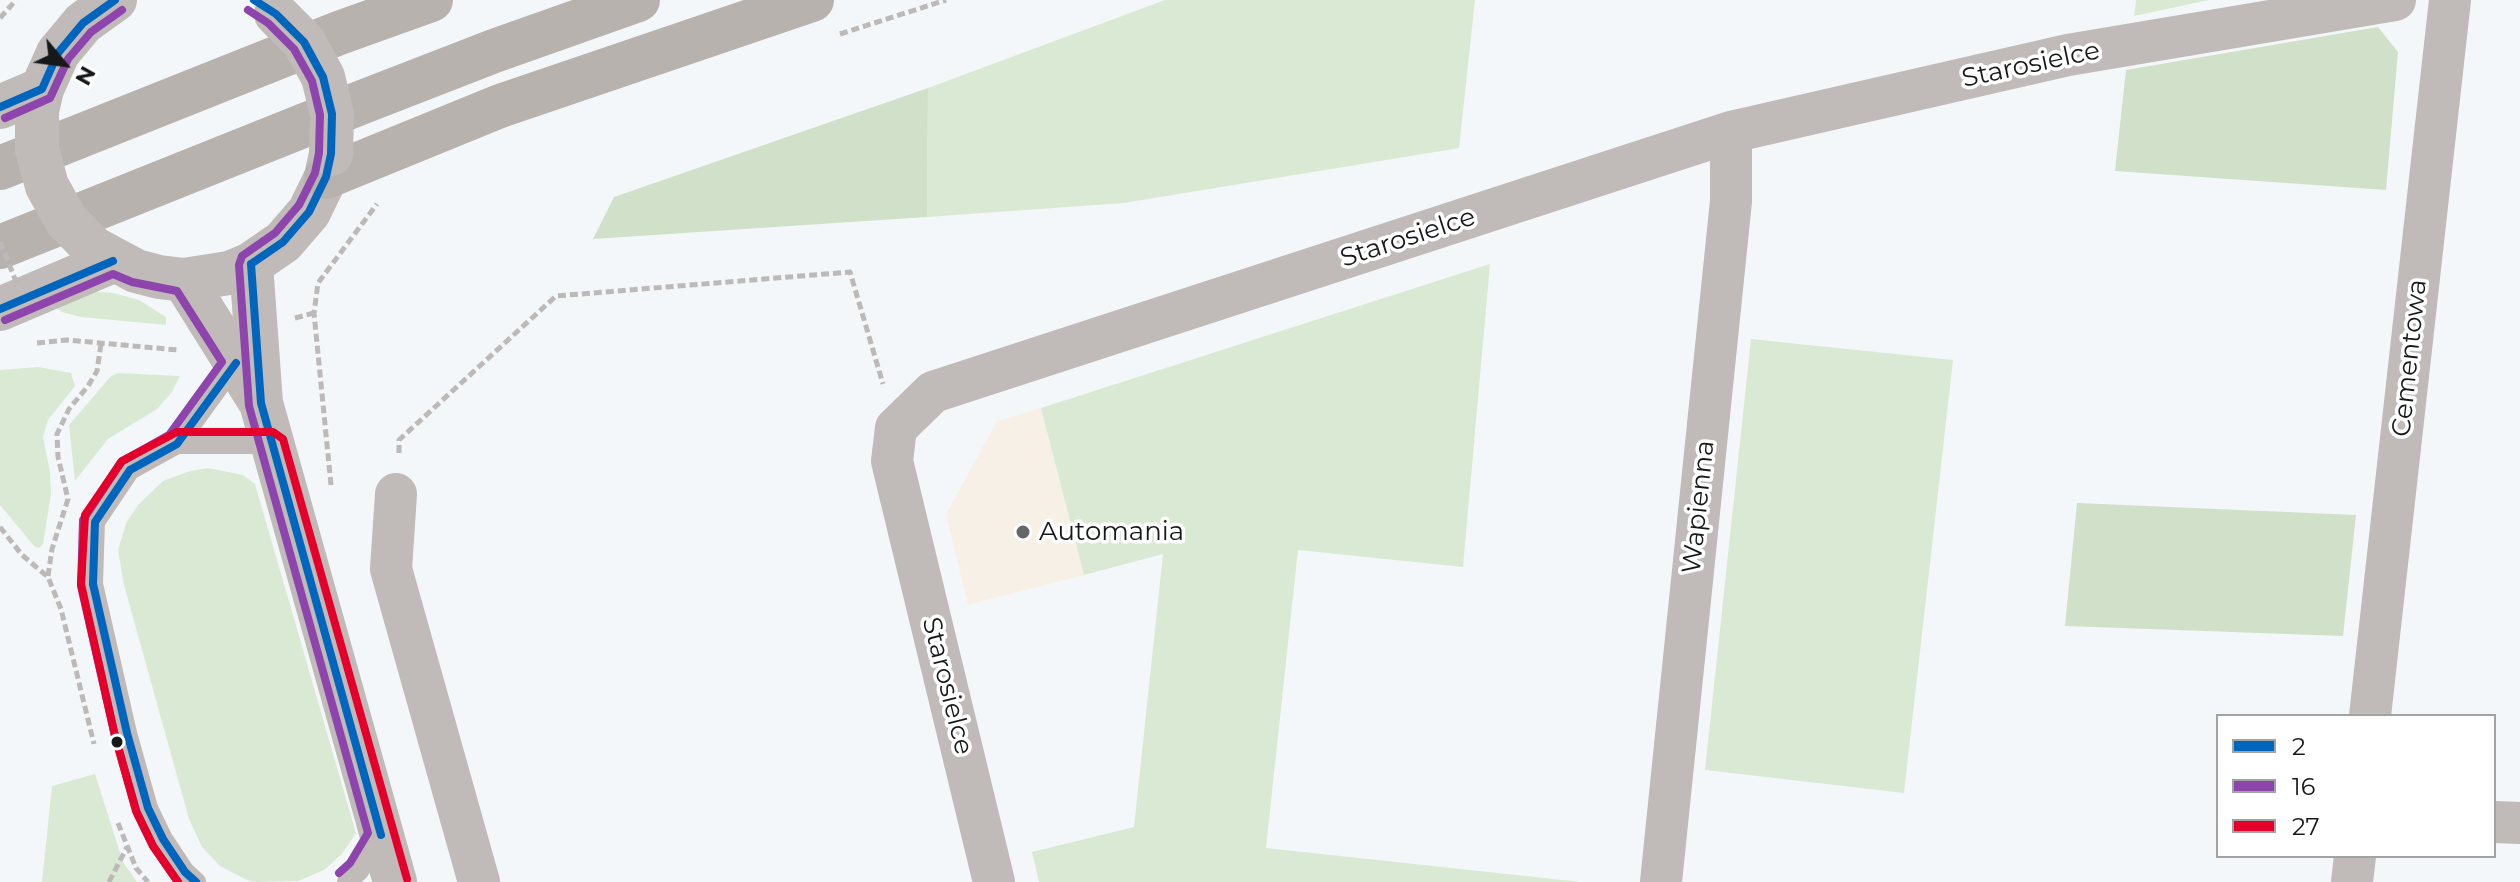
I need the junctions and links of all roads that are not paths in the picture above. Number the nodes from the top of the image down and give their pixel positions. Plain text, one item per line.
1 (115, 0) edge
2 (431, 0) edge
3 (638, 0) edge
4 (812, 0) edge
5 (2395, 0) edge
6 (2450, 0) edge
7 (263, 4) edge
8 (27, 102) edge
9 (1731, 132) junction
10 (329, 165) junction
11 (0, 168) edge
12 (103, 254) junction
13 (251, 264) junction
14 (4, 270) edge
15 (184, 280) junction
16 (237, 343) junction
17 (177, 444) junction
18 (272, 444) junction
19 (396, 494) road end
20 (2370, 714) edge
21 (2496, 822) edge
22 (2520, 823) edge
23 (381, 835) junction
24 (2355, 858) edge
25 (196, 882) edge
26 (347, 882) edge
27 (395, 882) edge
28 (479, 882) edge
29 (994, 882) edge
30 (1661, 882) edge
31 (2352, 882) edge

1 - 8 street
2 - 11 main road
3 - 14 main road
4 - 10 main road
5 - 9 street, Starosielce
6 - 20 street, Cementowa
7 - 10 street, bridge
8 - 12 street, bridge
9 - 29 street, Starosielce
9 - 30 street, Wapienna
10 - 13 street
12 - 14 street
12 - 15 street
13 - 15 street
13 - 16 street
15 - 16 street
16 - 17 lane
16 - 18 street
17 - 18 lane
17 - 25 lane
18 - 23 street
19 - 28 street
21 - 22 street
23 - 26 lane
23 - 27 street
24 - 31 street

